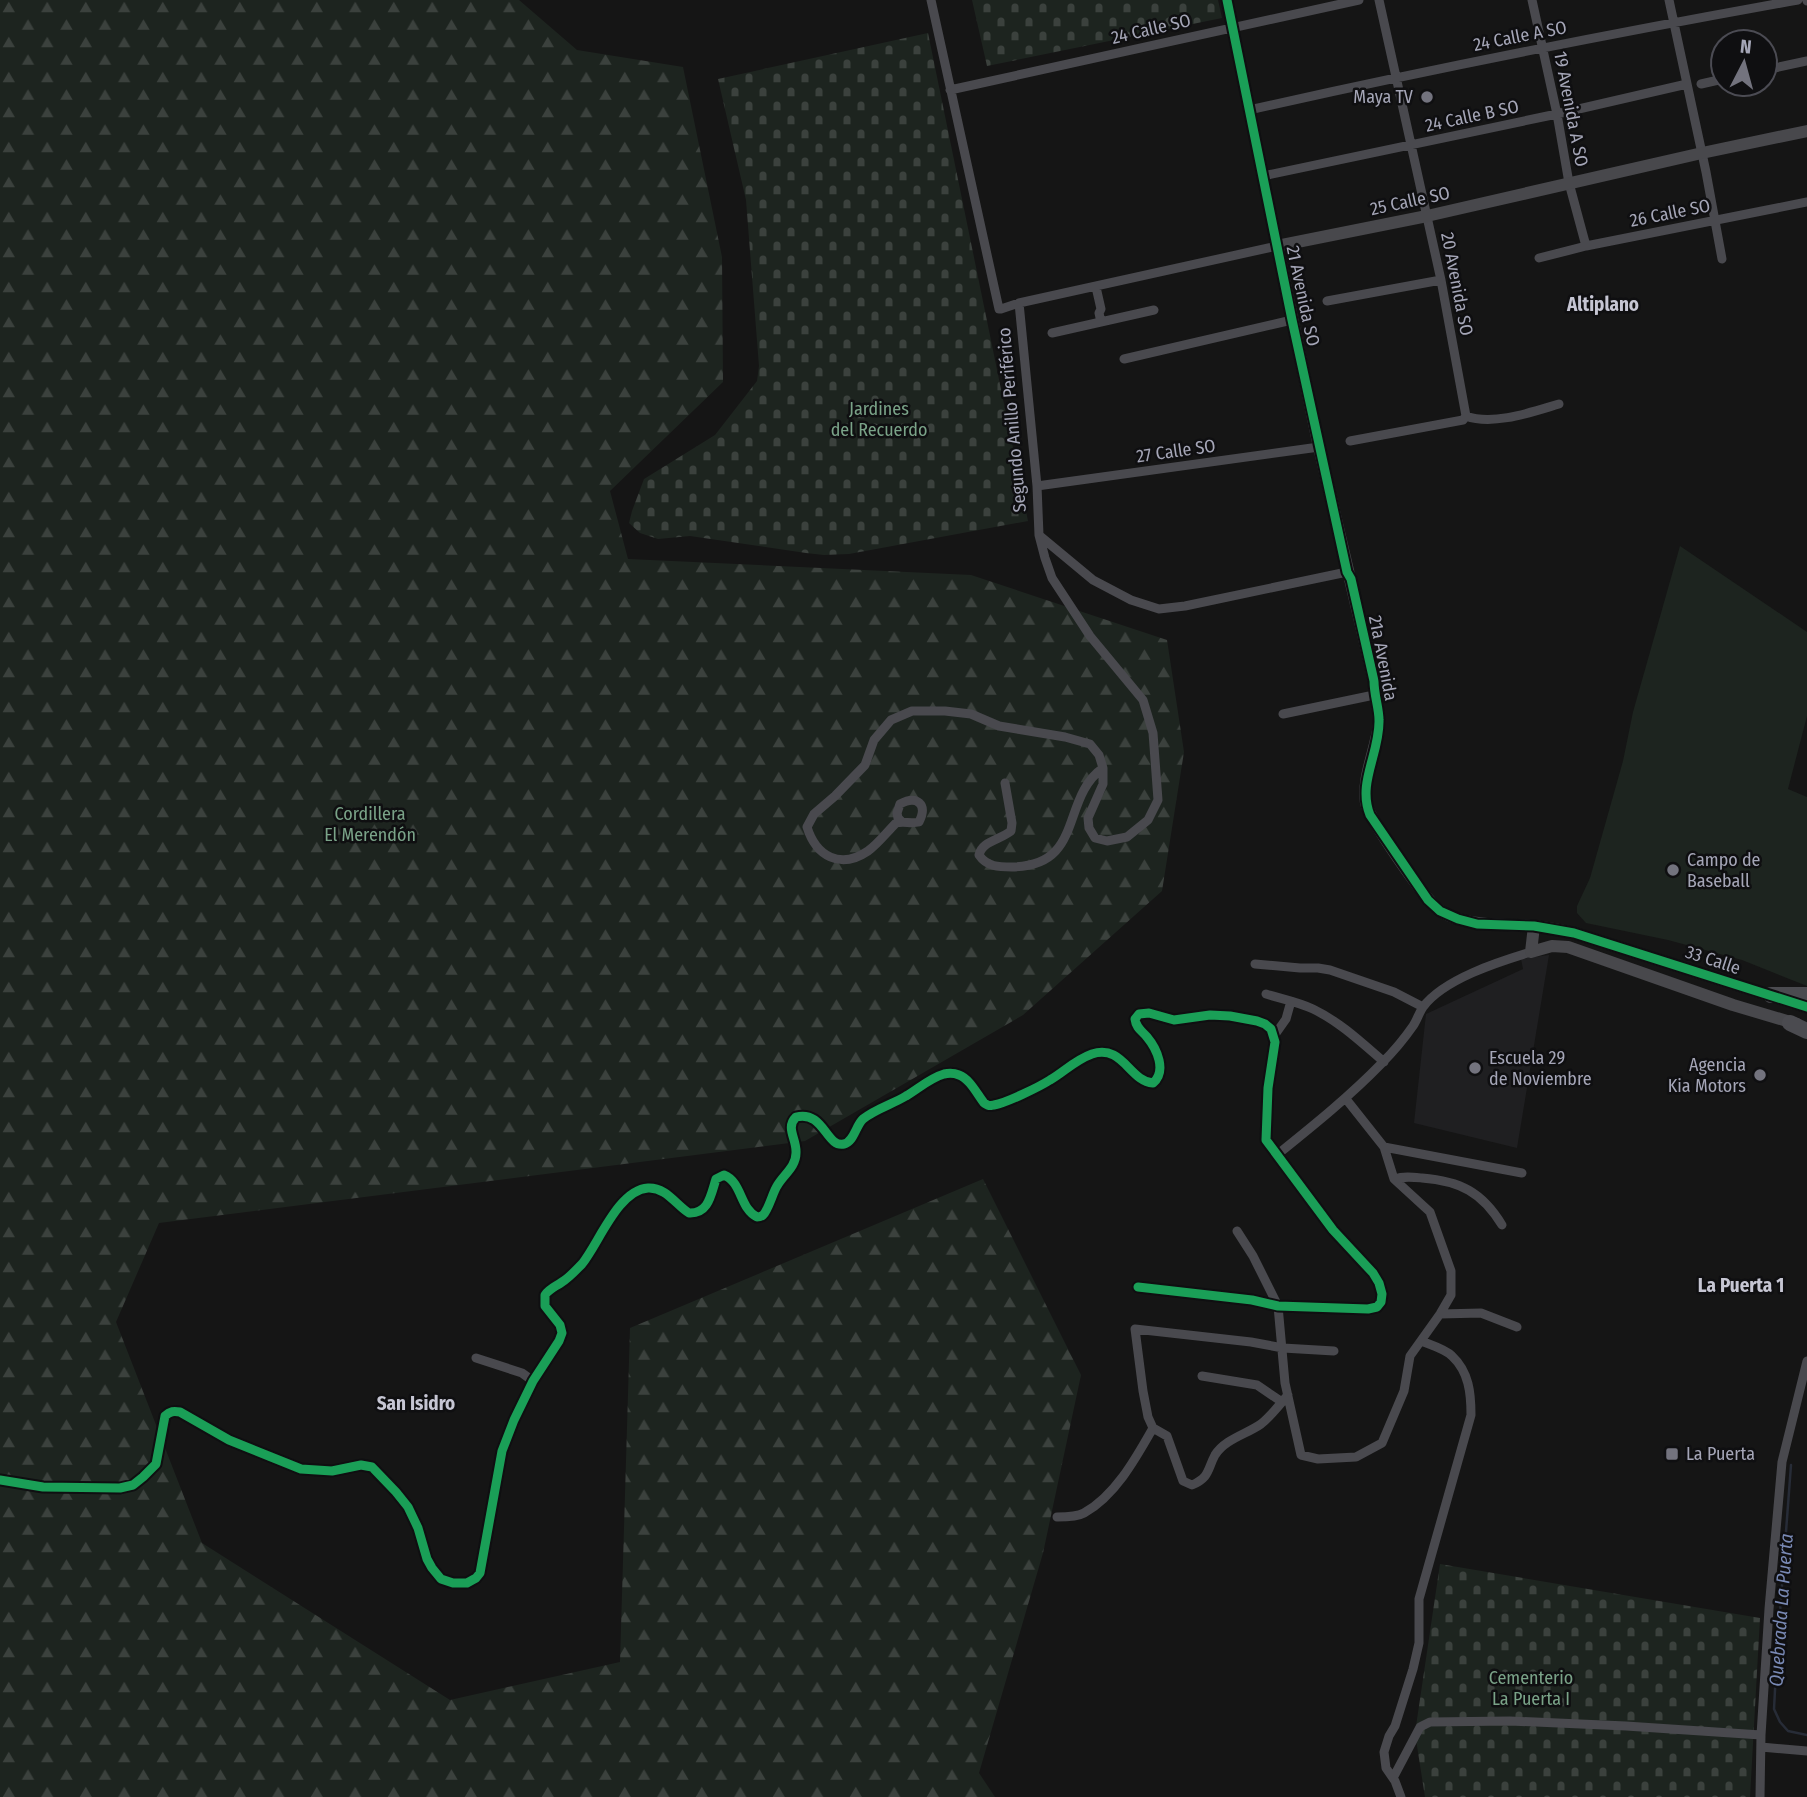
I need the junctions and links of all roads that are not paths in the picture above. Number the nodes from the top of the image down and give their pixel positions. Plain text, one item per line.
1 (931, 0) edge
2 (1227, 0) edge
3 (1359, 0) edge
4 (1379, 0) edge
5 (1532, 0) edge
6 (1669, 0) edge
7 (1798, 0) edge
8 (1675, 22) junction
9 (1232, 27) junction
10 (1543, 47) junction
11 (1807, 61) edge
12 (1779, 67) edge
13 (1397, 77) junction
14 (1709, 82) edge
15 (1687, 84) junction
16 (1701, 84) dead end
17 (950, 90) junction
18 (1249, 110) junction
19 (1557, 114) junction
20 (1807, 131) edge
21 (1412, 144) junction
22 (1702, 152) junction
23 (1262, 176) junction
24 (1569, 183) junction
25 (1807, 202) edge
26 (1427, 216) junction
27 (1716, 220) junction
28 (1277, 246) junction
29 (1586, 246) junction
30 (1539, 258) dead end
31 (1722, 259) dead end
32 (1441, 280) junction
33 (1093, 288) junction
34 (1327, 301) dead end
35 (1019, 303) junction
36 (1154, 310) dead end
37 (1100, 317) junction
38 (1292, 320) junction
39 (1052, 333) dead end
40 (1124, 359) dead end
41 (1559, 404) dead end
42 (1466, 413) junction
43 (1350, 441) dead end
44 (1319, 447) junction
45 (1037, 486) junction
46 (1039, 535) junction
47 (1347, 572) junction
48 (1374, 695) junction
49 (1283, 714) dead end
50 (1103, 768) junction
51 (1005, 783) dead end
52 (901, 821) dead end
53 (1534, 926) junction
54 (1609, 944) junction
55 (1531, 952) junction
56 (1604, 960) junction
57 (1255, 964) dead end
58 (1739, 985) junction
59 (1266, 994) dead end
60 (1771, 995) junction
61 (1807, 995) edge
62 (1290, 1002) junction
63 (1733, 1005) junction
64 (1423, 1007) junction
65 (1807, 1007) edge
66 (1790, 1023) joint
67 (1807, 1029) edge
68 (1274, 1035) junction
69 (1384, 1062) junction
70 (1346, 1099) junction
71 (1384, 1147) junction
72 (1278, 1154) junction
73 (1522, 1173) dead end
74 (1394, 1179) junction
75 (1502, 1225) dead end
76 (1237, 1231) dead end
77 (1138, 1287) dead end
78 (1278, 1306) junction
79 (1440, 1314) junction
80 (1517, 1327) dead end
81 (1421, 1340) junction
82 (1283, 1348) junction
83 (1334, 1350) dead end
84 (475, 1358) dead end
85 (1807, 1361) edge
86 (1202, 1376) dead end
87 (533, 1381) junction
88 (1285, 1399) junction
89 (1153, 1427) junction
90 (0, 1480) edge
91 (1056, 1517) dead end
92 (1761, 1735) junction
93 (1761, 1747) junction
94 (1807, 1751) edge
95 (1393, 1778) junction
96 (1401, 1797) edge
97 (1760, 1797) edge

1 - 17 street, Segundo Anillo Periférico
2 - 9 street
3 - 9 street, 24 Calle SO
4 - 13 street, 20 Avenida SO
5 - 10 street, 19 Avenida A SO
6 - 8 street
7 - 8 street, 24 Calle A SO
8 - 10 street, 24 Calle A SO
8 - 15 street
9 - 17 street, 24 Calle SO
9 - 18 street, 21 Avenida SO
10 - 13 street, 24 Calle A SO
10 - 19 street, 19 Avenida A SO
11 - 12 street
13 - 18 street, 24 Calle A SO
13 - 21 street, 20 Avenida SO
14 - 16 street
15 - 19 street, 24 Calle B SO
15 - 22 street
17 - 35 street, Segundo Anillo Periférico
18 - 23 street, 21 Avenida SO
19 - 21 street, 24 Calle B SO
19 - 24 street, 19 Avenida A SO
20 - 22 street, 25 Calle SO
21 - 23 street, 24 Calle B SO
21 - 26 street, 20 Avenida SO
22 - 24 street, 25 Calle SO
22 - 27 street
23 - 28 street, 21 Avenida SO
24 - 26 street, 25 Calle SO
24 - 29 street, 19 Avenida A SO
25 - 27 street, 26 Calle SO
26 - 28 street, 25 Calle SO
26 - 32 street, 20 Avenida SO
27 - 29 street, 26 Calle SO
27 - 31 street
28 - 33 street, 25 Calle SO
28 - 38 street, 21 Avenida SO
29 - 30 street, 26 Calle SO
32 - 34 street
32 - 42 street, 20 Avenida SO
33 - 35 street, 25 Calle SO
33 - 37 street
35 - 45 street, Segundo Anillo Periférico
36 - 37 street
37 - 39 street
38 - 40 street
38 - 44 street, 21 Avenida SO
41 - 42 street
42 - 43 street
44 - 45 street, 27 Calle SO
44 - 47 street, 21 Avenida SO
45 - 46 street, Segundo Anillo Periférico
46 - 47 street, Segundo Anillo Periférico
46 - 50 street
47 - 48 street, 21a Avenida
48 - 49 street
48 - 53 street, 21a Avenida
50 - 51 street
50 - 52 street
53 - 54 street
53 - 55 street
54 - 56 street
54 - 58 street, 33 Calle
55 - 56 street, 33 Calle
55 - 64 street
56 - 63 street, 33 Calle
57 - 64 street
58 - 60 street, 33 Calle
58 - 63 street
59 - 62 street
60 - 61 highway
60 - 65 street, 33 Calle
62 - 68 street
62 - 69 street
63 - 66 street, 33 Calle
64 - 69 street
66 - 67 highway
68 - 72 street
68 - 87 street
69 - 70 street
70 - 71 street
70 - 72 street
71 - 73 street
71 - 74 street
72 - 78 street
74 - 75 street
74 - 79 street
76 - 78 street
77 - 78 street
78 - 82 street
79 - 80 street
79 - 81 street
81 - 88 street
81 - 95 street
82 - 83 street
82 - 88 street
82 - 89 street
84 - 87 street
85 - 92 street
86 - 88 street
87 - 90 street
88 - 89 street
89 - 91 street
92 - 93 street
92 - 95 street
93 - 94 street
93 - 97 street
95 - 96 street

